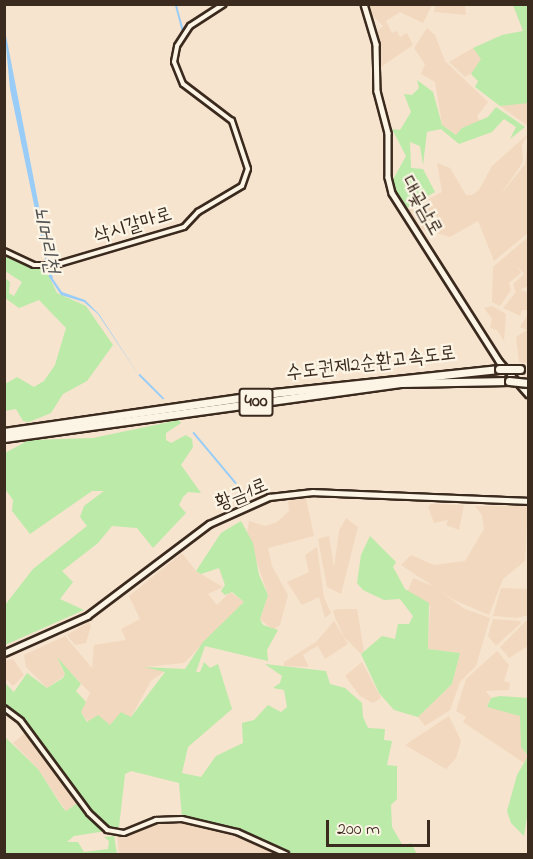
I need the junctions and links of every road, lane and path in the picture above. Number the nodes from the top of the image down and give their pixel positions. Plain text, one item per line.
1 (224, 4) edge
2 (364, 4) edge
3 (4, 250) edge
4 (528, 370) edge
5 (528, 383) edge
6 (528, 394) edge
7 (4, 432) edge
8 (4, 438) edge
9 (528, 501) edge
10 (4, 653) edge
11 (4, 708) edge
12 (286, 855) edge

1 - 3 street, 삭시갈마로
2 - 6 street, 대곶남로
4 - 7 highway, 수도권제2순환고속도로 / 400, bridge
5 - 8 highway, 수도권제2순환고속도로 / 400, bridge
9 - 10 street, 황금1로
11 - 12 street

